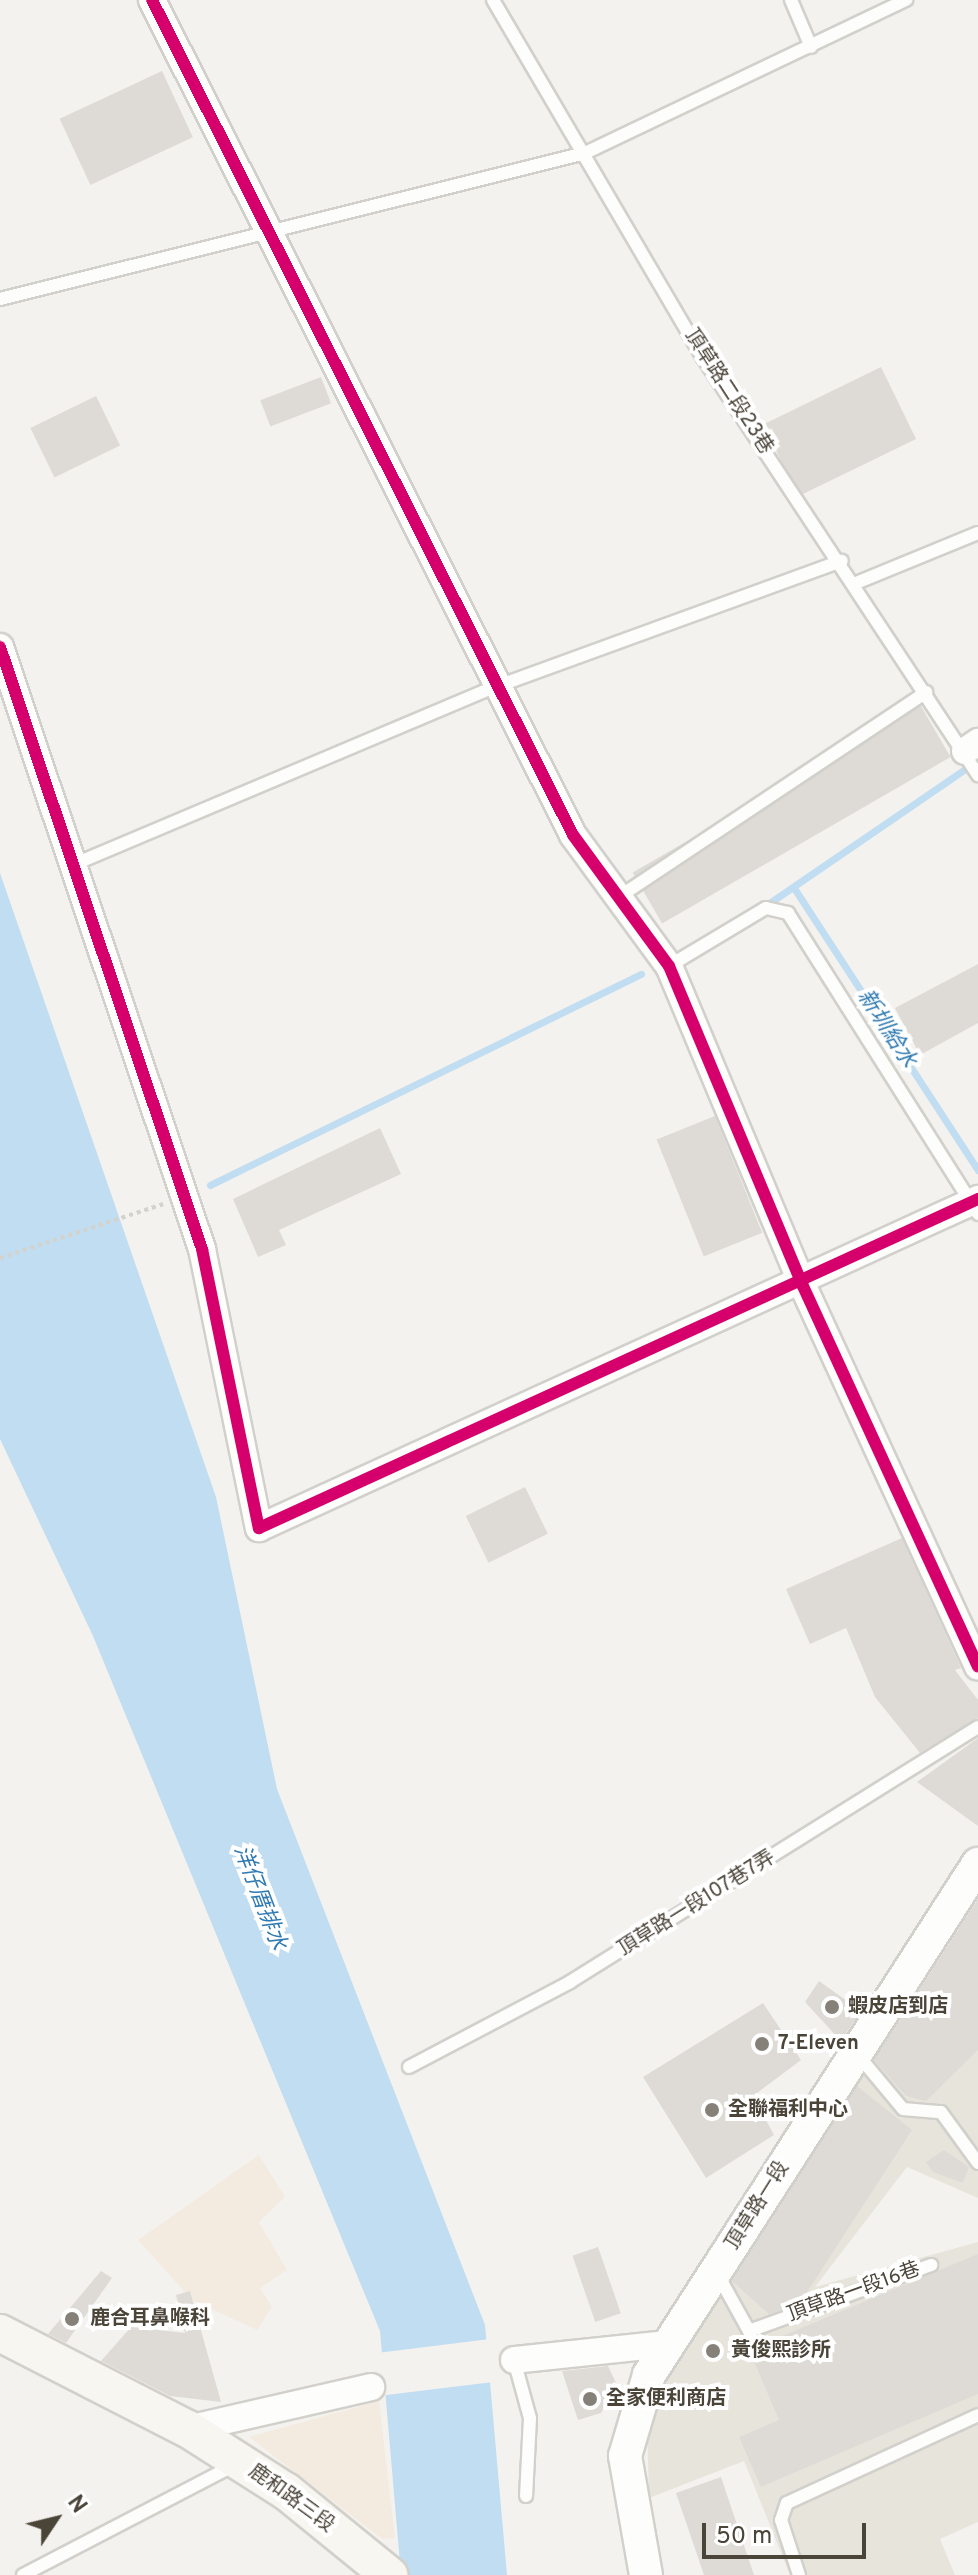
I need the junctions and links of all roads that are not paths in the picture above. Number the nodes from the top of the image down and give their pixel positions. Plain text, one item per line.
1 (152, 0) edge
2 (493, 0) edge
3 (791, 0) edge
4 (906, 0) edge
5 (811, 47) junction
6 (585, 153) junction
7 (268, 229) junction
8 (0, 299) edge
9 (978, 533) edge
10 (842, 561) junction
11 (856, 583) junction
12 (0, 647) edge
13 (495, 687) junction
14 (926, 692) junction
15 (971, 746) edge
16 (978, 775) edge
17 (75, 864) junction
18 (616, 899) junction
19 (669, 966) junction
20 (976, 1205) edge
21 (802, 1284) junction
22 (978, 1666) edge
23 (978, 1727) edge
24 (977, 1869) edge
25 (855, 2053) junction
26 (409, 2067) dead end
27 (978, 2163) edge
28 (931, 2265) dead end
29 (717, 2273) junction
30 (0, 2333) edge
31 (666, 2344) junction
32 (514, 2360) joint
33 (371, 2387) dead end
34 (978, 2415) edge
35 (188, 2429) junction
36 (240, 2461) junction
37 (526, 2496) dead end
38 (375, 2569) edge
39 (23, 2575) edge
40 (646, 2575) edge
41 (799, 2575) edge

1 - 7 street
2 - 6 lane, 頂草路二段23巷
3 - 5 lane
4 - 5 lane
5 - 6 lane
6 - 7 lane
6 - 10 lane, 頂草路二段23巷
7 - 8 lane
7 - 13 street
9 - 11 lane
10 - 11 lane, 頂草路二段23巷
10 - 13 lane
11 - 14 lane, 頂草路二段23巷
12 - 17 street
13 - 17 lane
13 - 18 street
14 - 15 lane, 頂草路二段23巷
14 - 18 lane
15 - 16 lane, 頂草路二段23巷
17 - 21 street
18 - 19 street
19 - 20 lane
19 - 21 street
20 - 21 street
21 - 22 street
23 - 26 lane, 頂草路一段107巷7弄
24 - 25 street, 頂草路一段
25 - 27 lane
25 - 29 street, 頂草路一段
28 - 29 lane, 頂草路一段16巷
29 - 31 street, 頂草路一段
30 - 35 main road, 鹿和路三段
31 - 32 street
31 - 40 street, 頂草路一段
32 - 37 lane
33 - 35 street
34 - 41 lane
35 - 36 main road, 鹿和路三段
36 - 38 main road, 鹿和路三段
36 - 39 lane

